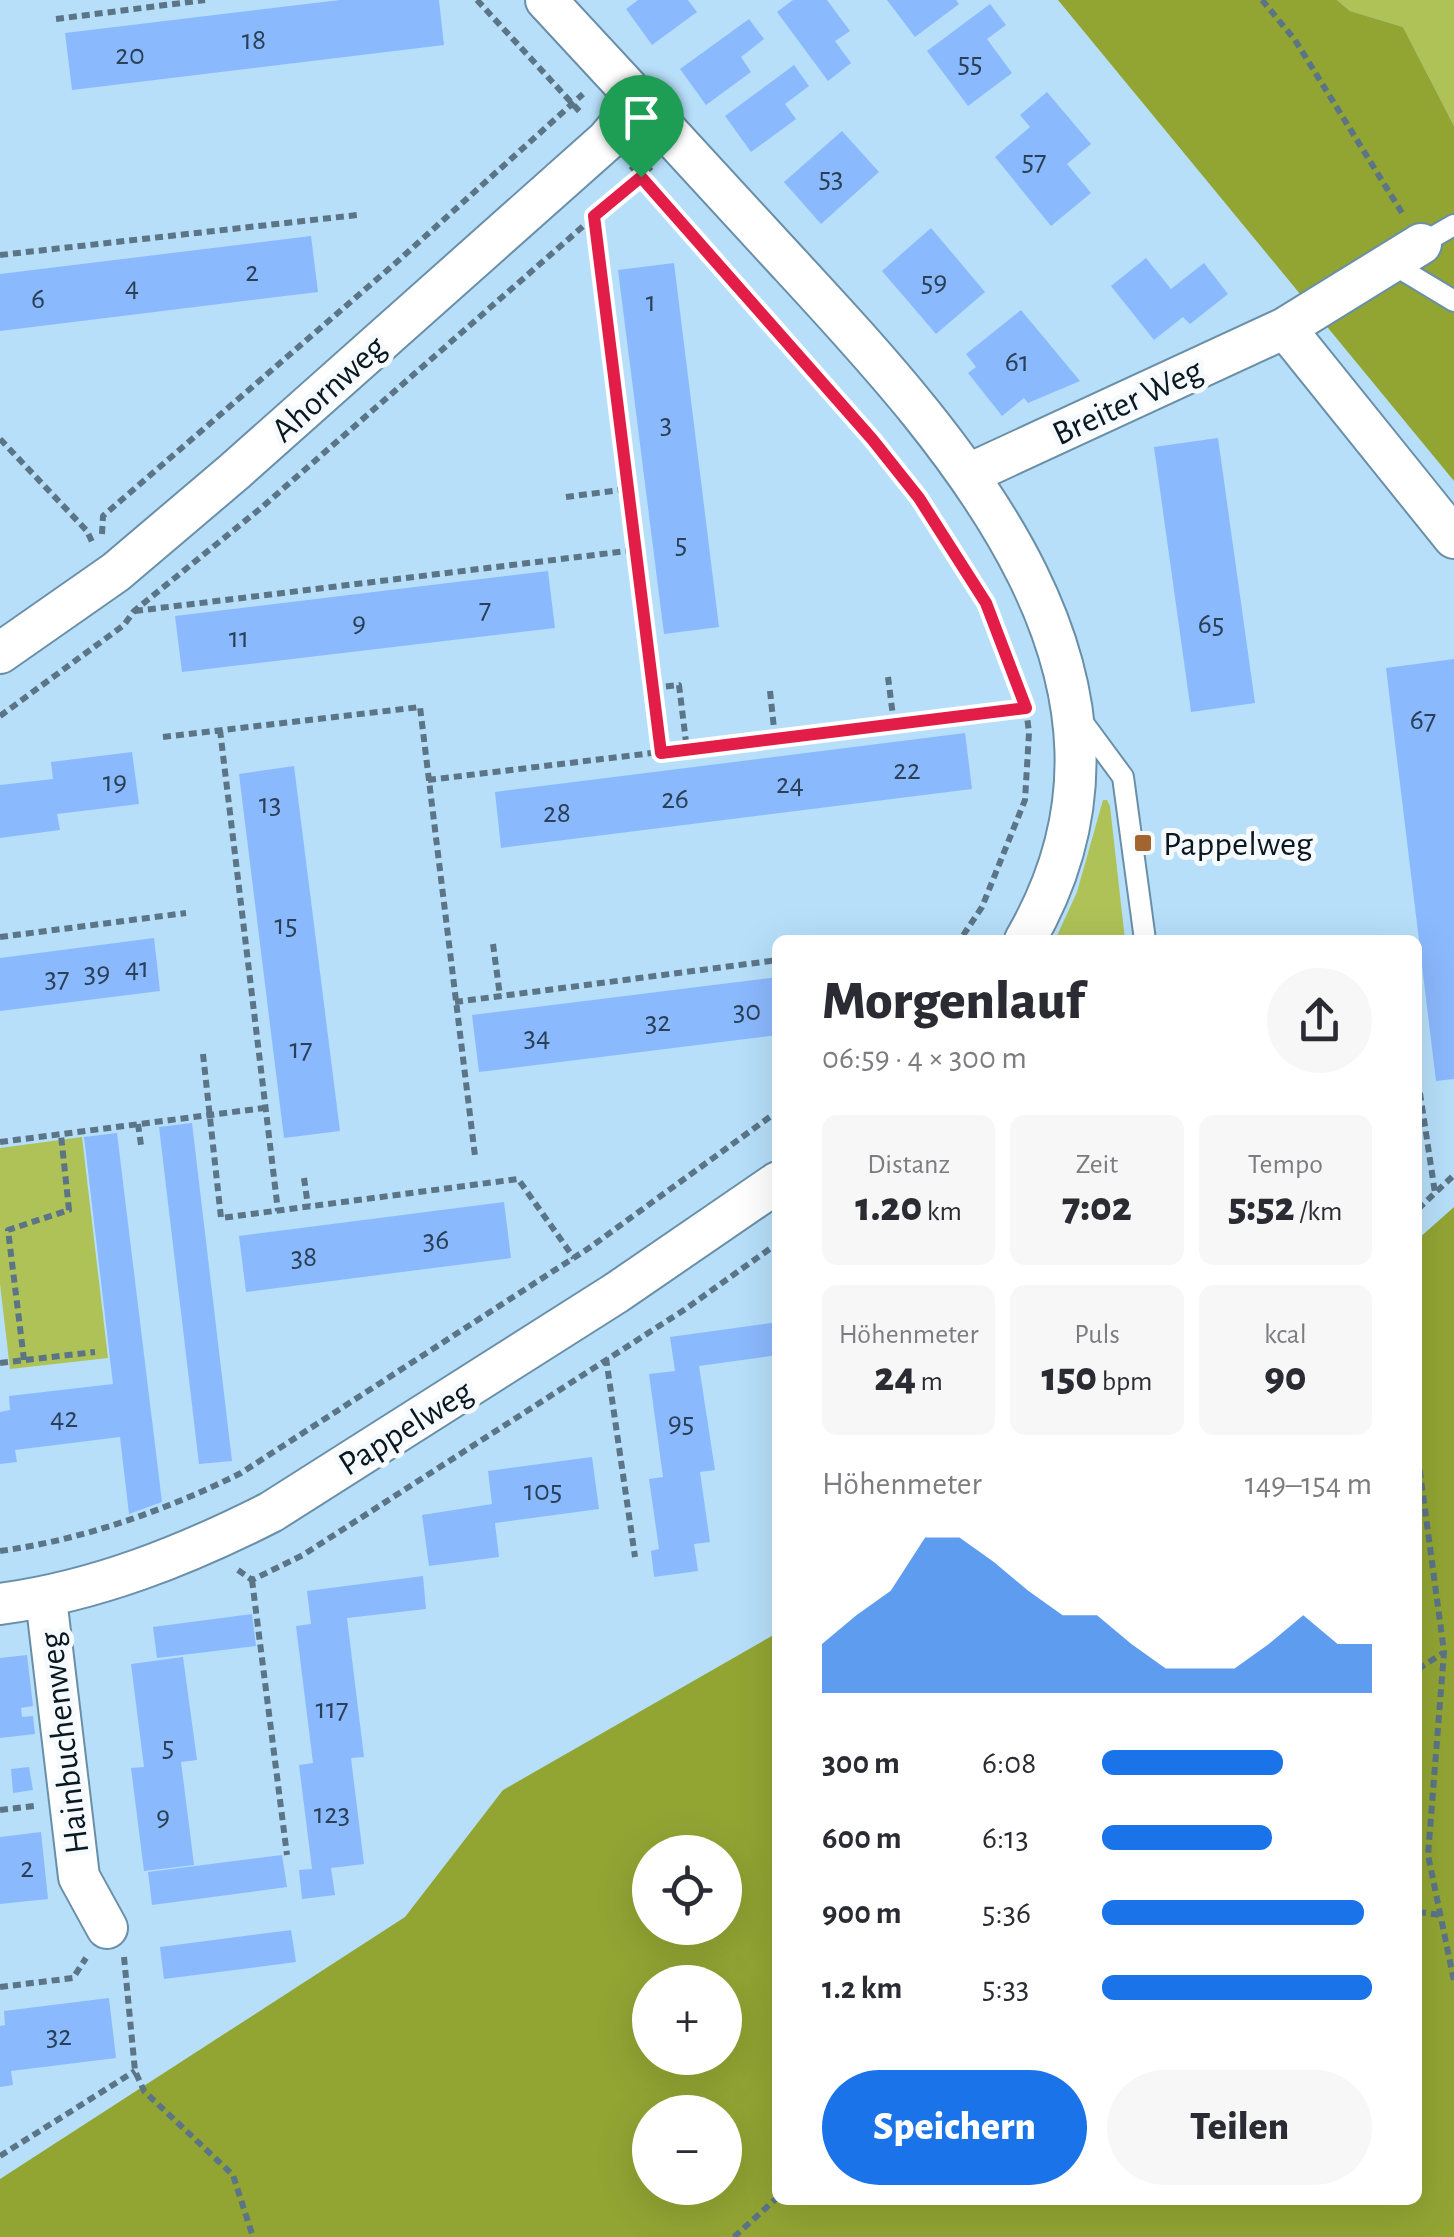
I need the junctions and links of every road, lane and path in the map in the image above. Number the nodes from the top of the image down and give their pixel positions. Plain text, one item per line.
1 (205, 0) edge
2 (477, 0) edge
3 (546, 0) edge
4 (1262, 0) edge
5 (56, 19) dead end
6 (610, 69) junction
7 (640, 102) junction
8 (573, 104) junction
9 (607, 140) junction
10 (677, 142) junction
11 (641, 177) junction
12 (357, 215) dead end
13 (594, 216) junction
14 (1422, 244) edge
15 (0, 256) edge
16 (1454, 301) edge
17 (1285, 328) junction
18 (0, 439) edge
19 (970, 474) junction
20 (628, 489) junction
21 (566, 498) dead end
22 (1454, 538) edge
23 (635, 550) junction
24 (134, 611) junction
25 (0, 653) edge
26 (888, 677) dead end
27 (653, 688) junction
28 (770, 691) dead end
29 (1026, 708) junction
30 (1074, 710) junction
31 (0, 716) edge
32 (894, 724) junction
33 (220, 730) junction
34 (163, 737) dead end
35 (776, 738) junction
36 (687, 750) junction
37 (661, 753) junction
38 (428, 780) junction
39 (186, 913) dead end
40 (963, 935) edge
41 (1029, 935) edge
42 (1144, 935) edge
43 (0, 937) edge
44 (493, 944) dead end
45 (772, 961) edge
46 (500, 996) junction
47 (455, 1002) junction
48 (204, 1054) dead end
49 (1422, 1107) edge
50 (264, 1108) junction
51 (772, 1114) edge
52 (210, 1115) junction
53 (138, 1124) junction
54 (61, 1135) junction
55 (0, 1142) edge
56 (141, 1145) dead end
57 (475, 1156) dead end
58 (1454, 1176) edge
59 (304, 1178) dead end
60 (772, 1186) edge
61 (1435, 1193) junction
62 (1422, 1205) edge
63 (308, 1206) junction
64 (278, 1210) junction
65 (574, 1258) junction
66 (95, 1352) dead end
67 (606, 1358) dead end
68 (24, 1360) junction
69 (0, 1363) edge
70 (1422, 1487) edge
71 (0, 1551) edge
72 (635, 1556) dead end
73 (252, 1580) dead end
74 (46, 1598) junction
75 (0, 1604) edge
76 (1444, 1652) junction
77 (1422, 1666) edge
78 (287, 1855) dead end
79 (1422, 1913) edge
80 (1440, 1915) junction
81 (115, 1937) junction
82 (1454, 1981) edge
83 (0, 1987) edge
84 (135, 2071) junction
85 (0, 2156) edge
86 (772, 2202) edge
87 (252, 2237) edge
88 (734, 2237) edge

1 - 5 path
2 - 8 path
3 - 6 street
4 - 14 path
6 - 7 street
6 - 8 path
7 - 9 street, Ahornweg
7 - 10 street
8 - 9 path
8 - 18 path
9 - 11 path
9 - 25 street, Ahornweg
10 - 11 path
10 - 19 street
11 - 13 path
11 - 29 path
12 - 15 path
13 - 20 path
13 - 24 path
14 - 16 lane
14 - 17 street, Breiter Weg
17 - 19 street, Breiter Weg
17 - 22 street
19 - 30 street
20 - 21 path
20 - 23 path
23 - 24 path
23 - 27 path
24 - 31 path
26 - 32 path
27 - 36 path
27 - 37 path
28 - 35 path
29 - 32 path
29 - 40 path
30 - 41 street
30 - 42 lane
32 - 35 path
33 - 34 path
33 - 38 path
33 - 50 path
35 - 36 path
36 - 37 path
37 - 38 path
38 - 47 path
39 - 43 path
44 - 46 path
45 - 46 path
46 - 47 path
47 - 57 path
48 - 52 path
49 - 61 path
50 - 52 path
50 - 64 path
51 - 65 path
52 - 53 path
52 - 64 path
53 - 54 path
53 - 56 path
54 - 55 path
54 - 68 path
58 - 61 path
59 - 63 path
60 - 74 street, Pappelweg
61 - 62 path
63 - 64 path
63 - 65 path
65 - 71 path
66 - 68 path
67 - 72 path
68 - 69 path
70 - 76 path
73 - 78 path
74 - 75 street, Pappelweg
74 - 81 street, Hainbuchenweg
76 - 77 path
76 - 80 path
79 - 80 path
80 - 82 path
81 - 83 path
81 - 84 path
84 - 85 path
84 - 87 path
86 - 88 path

